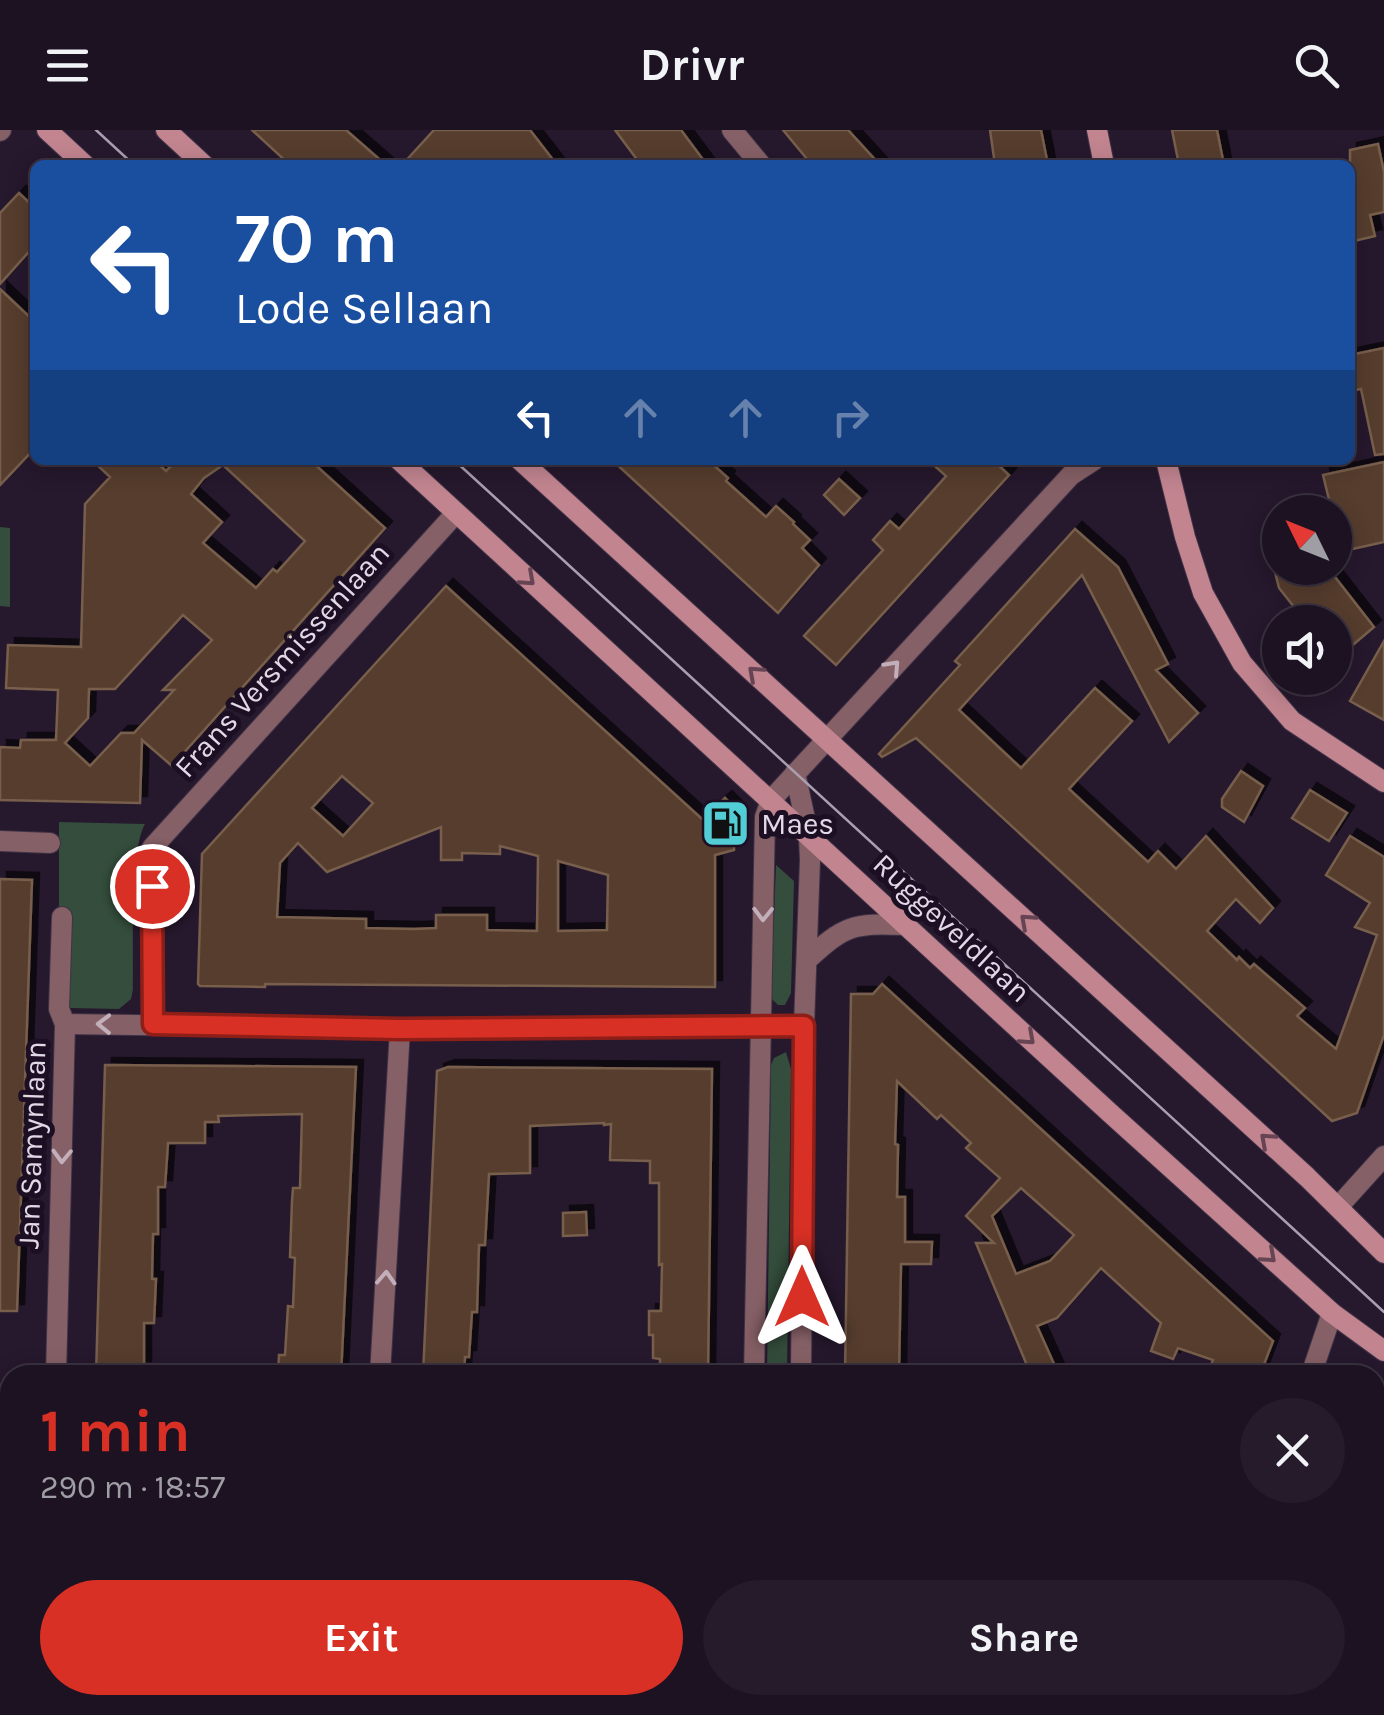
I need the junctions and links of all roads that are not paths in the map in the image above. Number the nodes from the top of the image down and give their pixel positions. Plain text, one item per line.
1 (48, 130) edge
2 (166, 130) edge
3 (732, 130) edge
4 (1097, 130) edge
5 (80, 160) edge
6 (199, 160) edge
7 (757, 160) edge
8 (1103, 160) edge
9 (404, 465) edge
10 (526, 465) edge
11 (1167, 465) edge
12 (1063, 468) edge
13 (456, 513) junction
14 (827, 739) junction
15 (795, 773) junction
16 (1384, 782) edge
17 (770, 800) junction
18 (809, 837) junction
19 (0, 841) edge
20 (50, 843) dead end
21 (62, 917) dead end
22 (904, 925) junction
23 (807, 960) junction
24 (65, 1024) junction
25 (153, 1024) junction
26 (761, 1025) junction
27 (804, 1026) junction
28 (400, 1029) junction
29 (1384, 1156) edge
30 (1338, 1207) junction
31 (1384, 1253) edge
32 (1332, 1313) junction
33 (1384, 1351) edge
34 (56, 1365) edge
35 (381, 1365) edge
36 (754, 1365) edge
37 (801, 1365) edge
38 (1314, 1365) edge

1 - 5 street
2 - 6 street
3 - 7 street
4 - 8 street
9 - 13 street, Ruggeveldlaan
14 -> 10 street, Ruggeveldlaan
11 - 16 street
14 -> 12 street
13 -> 17 street, Ruggeveldlaan
13 - 25 street, Frans Versmissenlaan
14 - 15 street
30 -> 14 street, Ruggeveldlaan
15 - 17 street
15 - 18 street
17 - 18 street, Ruggeveldlaan
17 -> 26 street
18 - 22 street, Ruggeveldlaan
18 - 23 street
19 - 20 street
21 - 24 street, Jan Samynlaan
22 - 23 street
22 -> 32 street, Ruggeveldlaan
23 - 27 street
25 -> 24 street
24 -> 34 street, Jan Samynlaan
25 - 28 street
26 - 27 street
26 - 28 street
26 - 36 street
27 - 37 street
35 -> 28 street
29 - 30 street
30 - 31 street, Ruggeveldlaan
32 - 33 street, Ruggeveldlaan
32 - 38 street

